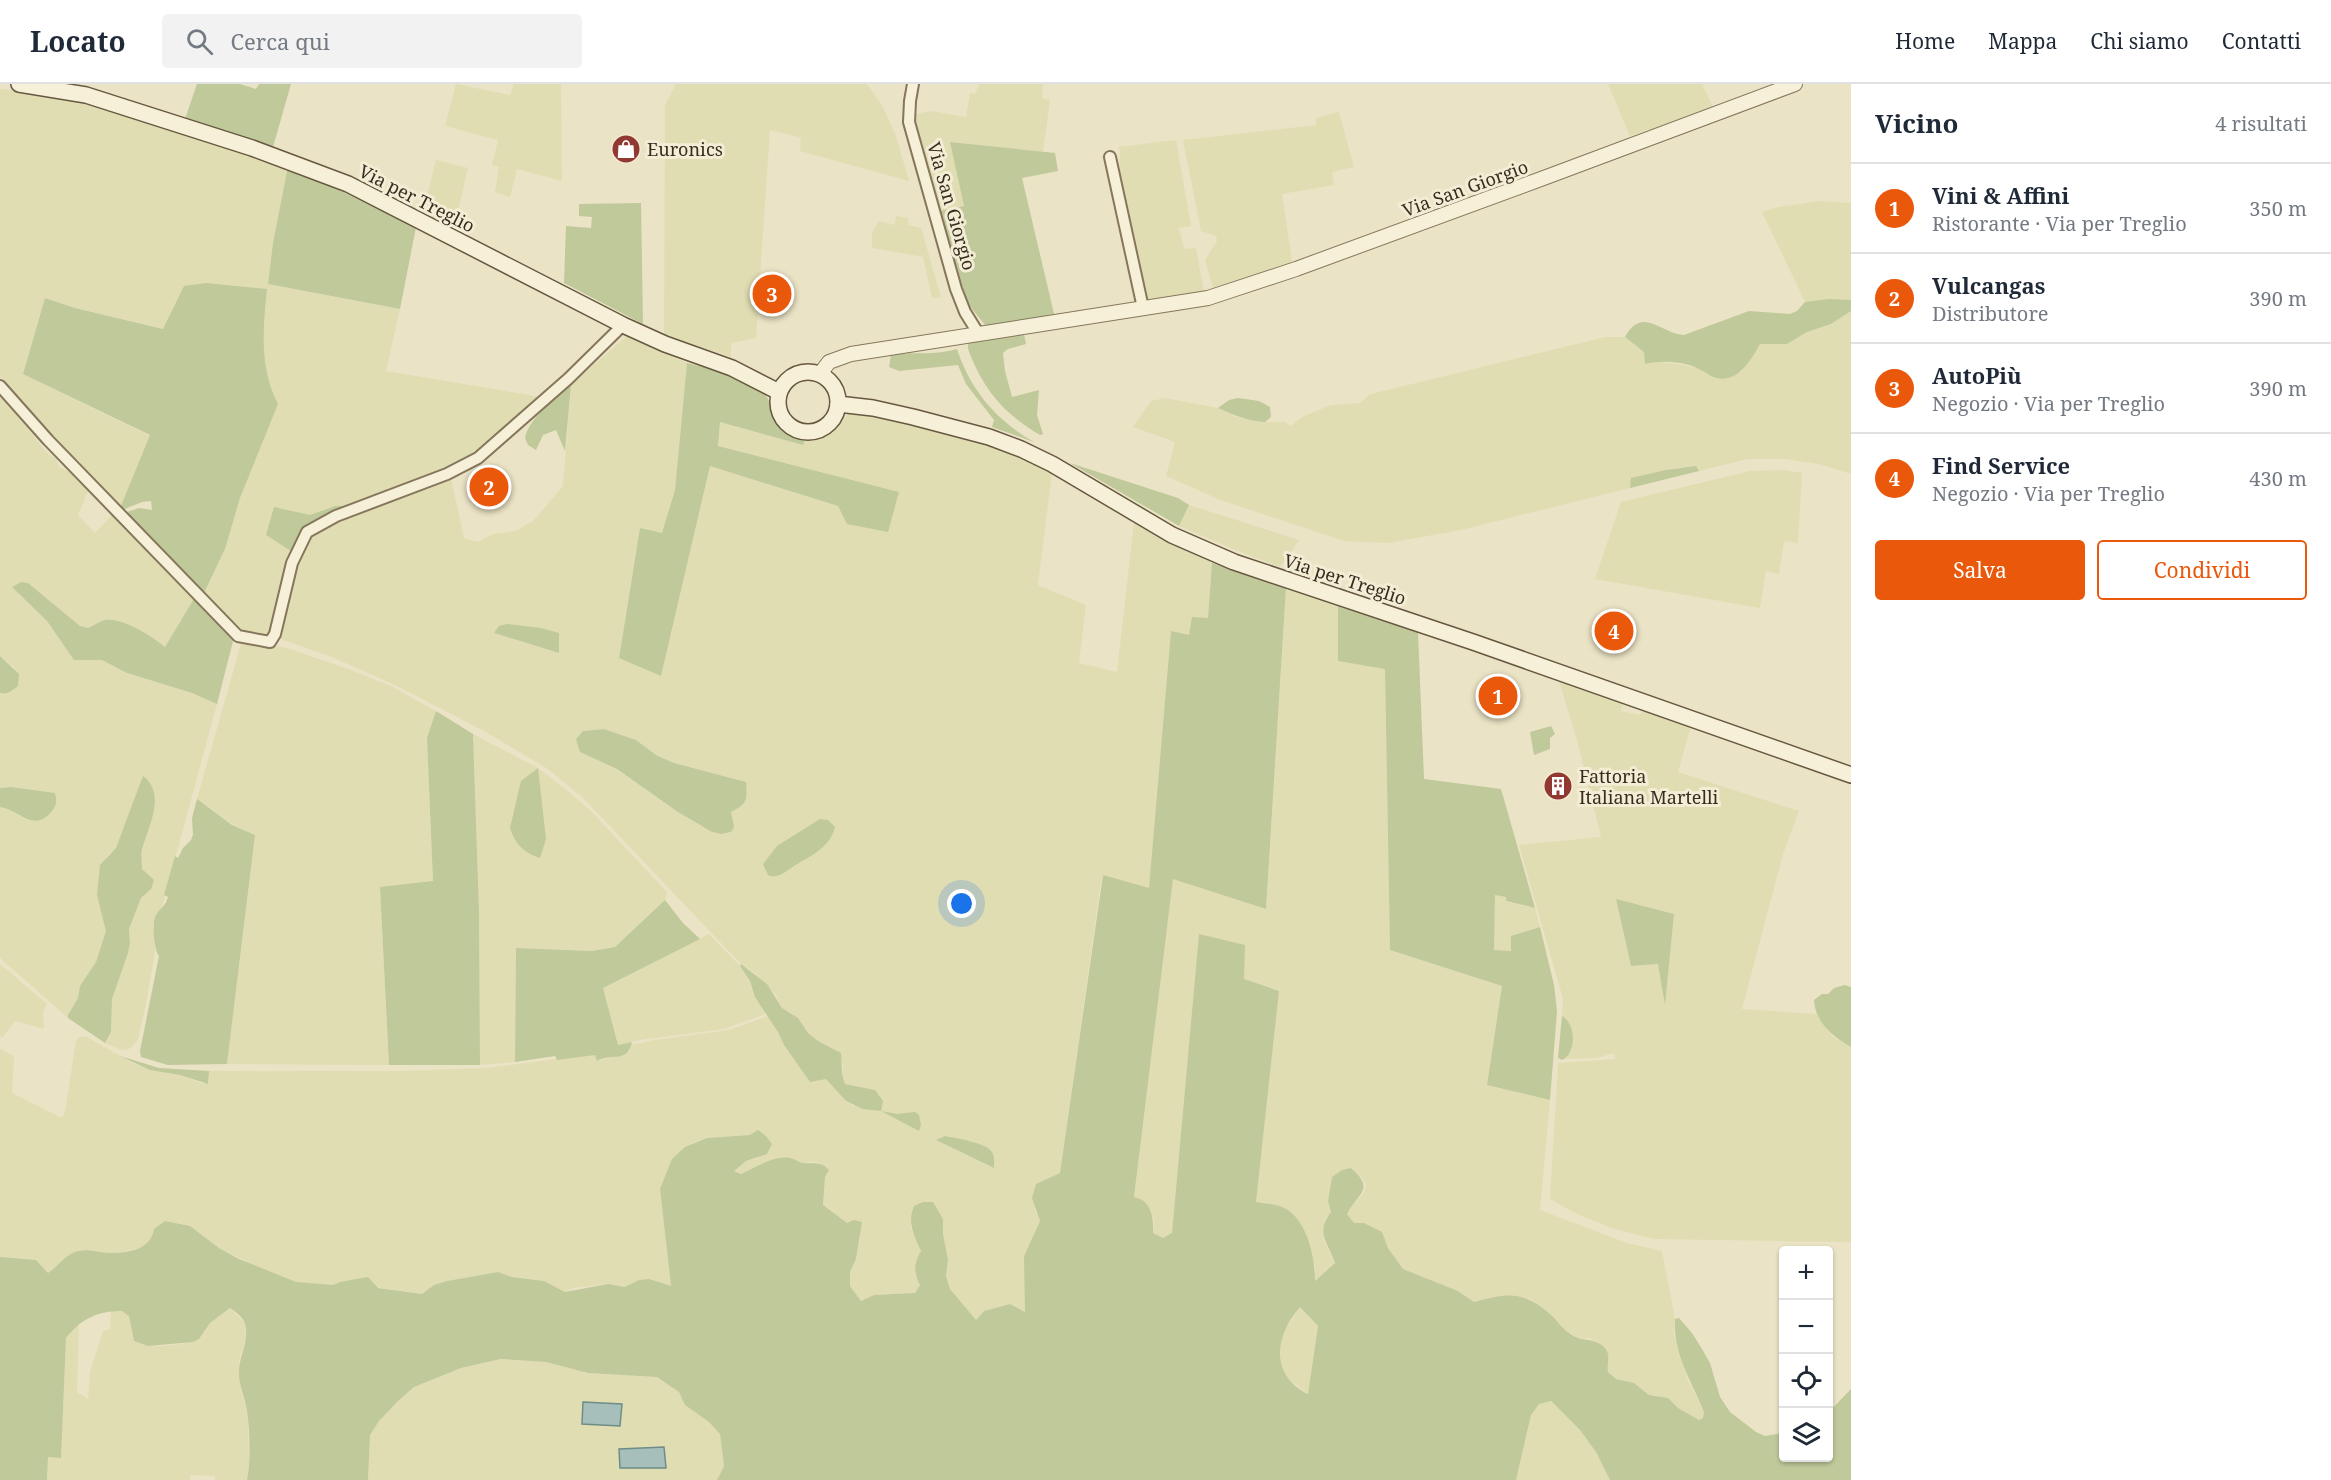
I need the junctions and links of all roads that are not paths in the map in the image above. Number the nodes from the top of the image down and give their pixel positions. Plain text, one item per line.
1 (19, 84) edge
2 (914, 84) edge
3 (1795, 84) edge
4 (1110, 157) dead end
5 (1143, 308) junction
6 (623, 325) junction
7 (978, 333) junction
8 (820, 374) junction
9 (0, 386) edge
10 (779, 392) junction
11 (838, 404) junction
12 (1851, 775) edge

1 - 6 main road, Via per Treglio
2 - 7 street, Via San Giorgio
3 - 5 street, Via San Giorgio
4 - 5 street
5 - 7 street, Via San Giorgio
6 - 9 street
6 - 10 main road, Via per Treglio
7 - 8 street, Via San Giorgio
8 - 10 main road
8 - 11 main road
10 - 11 main road
11 - 12 main road, Via per Treglio

